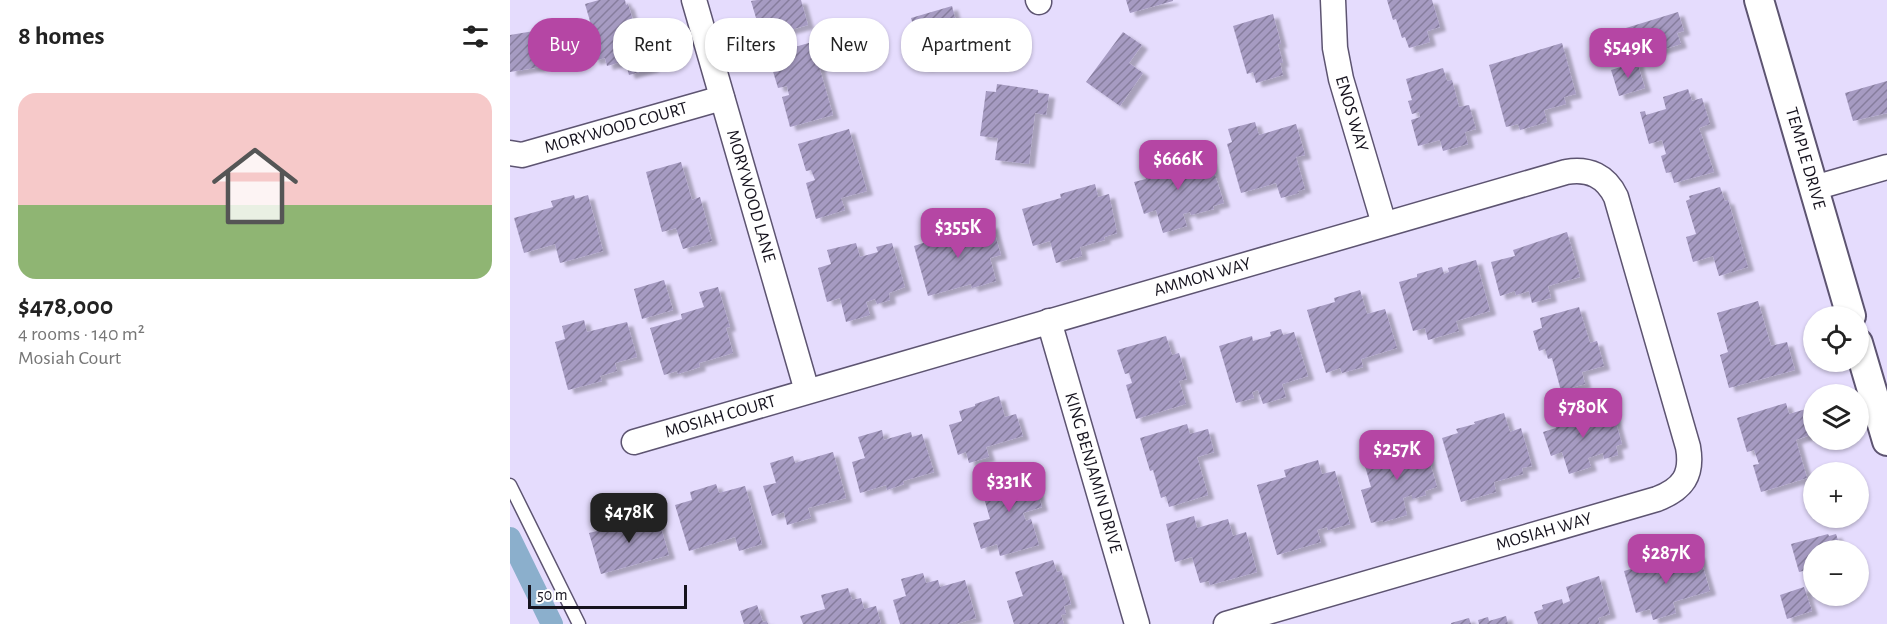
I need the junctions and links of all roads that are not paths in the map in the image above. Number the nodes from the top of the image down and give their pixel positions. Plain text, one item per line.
1 (694, 0) edge
2 (1333, 0) edge
3 (1759, 0) edge
4 (722, 98) junction
5 (510, 153) edge
6 (1887, 167) edge
7 (1598, 176) joint
8 (1814, 188) junction
9 (1384, 224) junction
10 (1848, 306) edge
11 (1049, 321) junction
12 (1867, 372) edge
13 (807, 391) junction
14 (1887, 441) edge
15 (634, 442) dead end
16 (510, 485) edge
17 (579, 624) edge
18 (1137, 624) edge
19 (1226, 624) edge

1 - 4 street, MORYWOOD LANE
2 - 9 street, ENOS WAY
3 - 8 street, TEMPLE DRIVE
4 - 5 street, MORYWOOD COURT
4 - 13 street, MORYWOOD LANE
6 - 8 street
7 - 9 street, AMMON WAY
7 - 19 street, MOSIAH WAY
8 - 10 street, TEMPLE DRIVE
9 - 11 street, AMMON WAY
11 - 13 street, AMMON WAY
11 - 18 street, KING BENJAMIN DRIVE
12 - 14 street
13 - 15 street, MOSIAH COURT
16 - 17 lane

